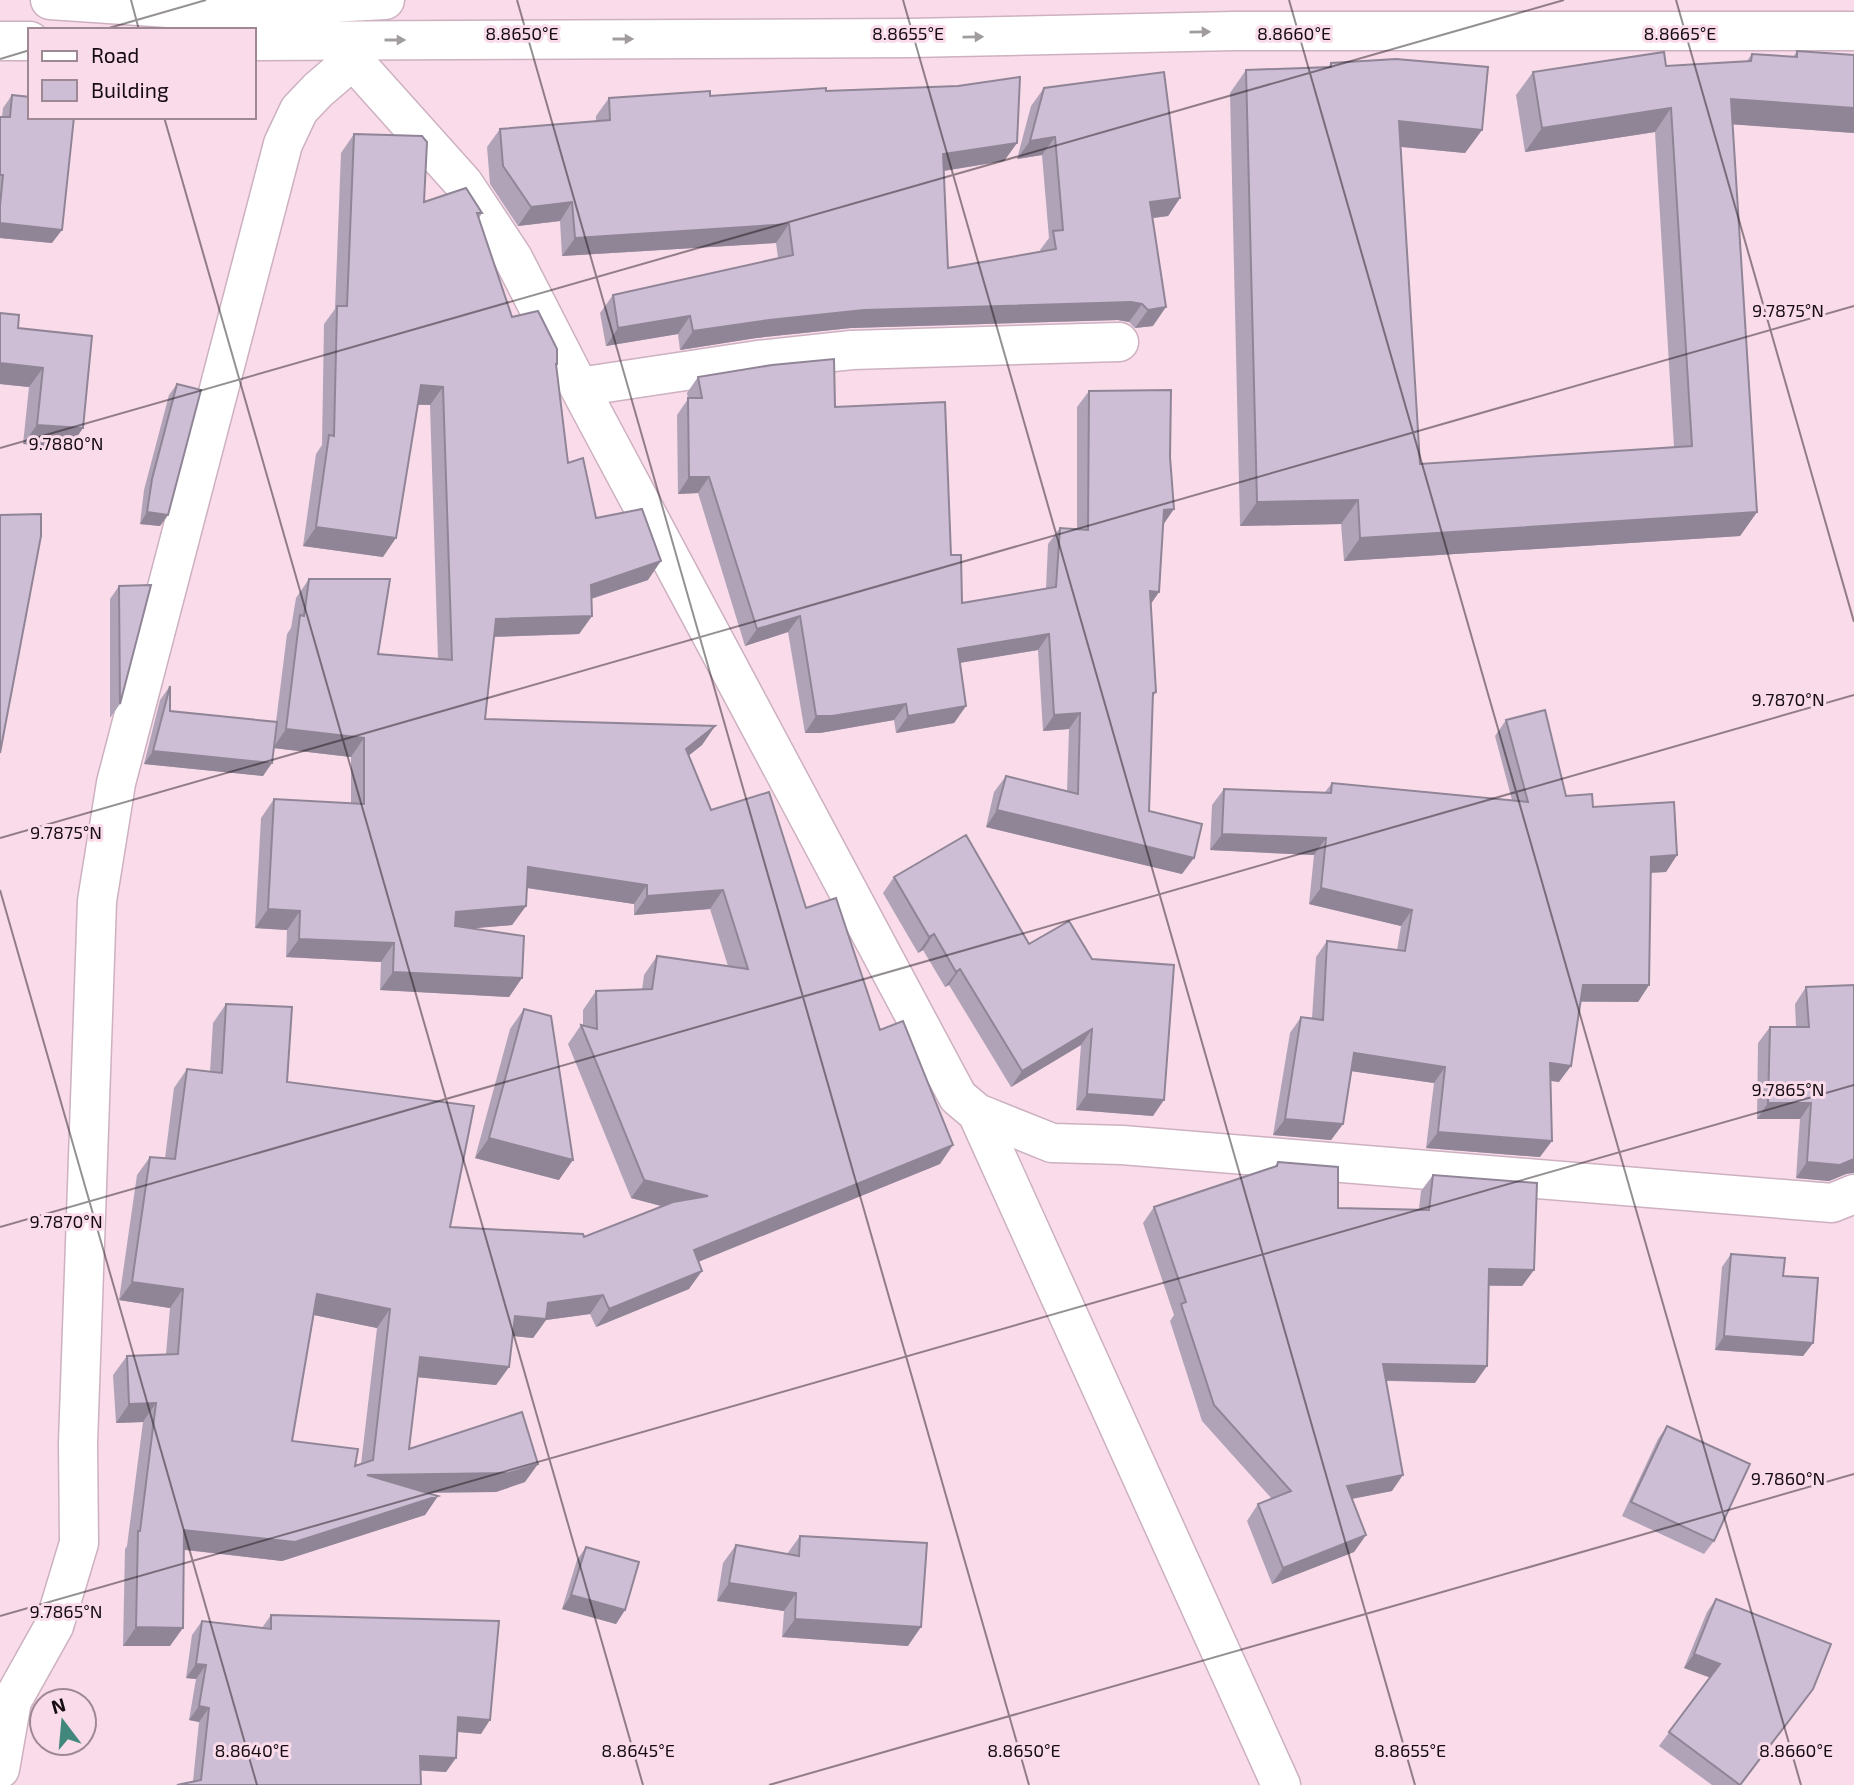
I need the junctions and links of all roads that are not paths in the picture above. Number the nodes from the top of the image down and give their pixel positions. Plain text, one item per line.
1 (50, 0) edge
2 (385, 0) edge
3 (1854, 32) edge
4 (0, 41) edge
5 (28, 41) edge
6 (256, 41) edge
7 (344, 50) junction
8 (1119, 342) dead end
9 (579, 387) junction
10 (977, 1113) junction
11 (1854, 1194) edge
12 (0, 1769) edge
13 (1281, 1785) edge

1 - 2 street
7 -> 3 street
4 - 5 street
6 - 7 street
7 - 9 street
7 - 12 street
8 - 9 street
9 - 10 street
10 - 11 street
10 - 13 street

